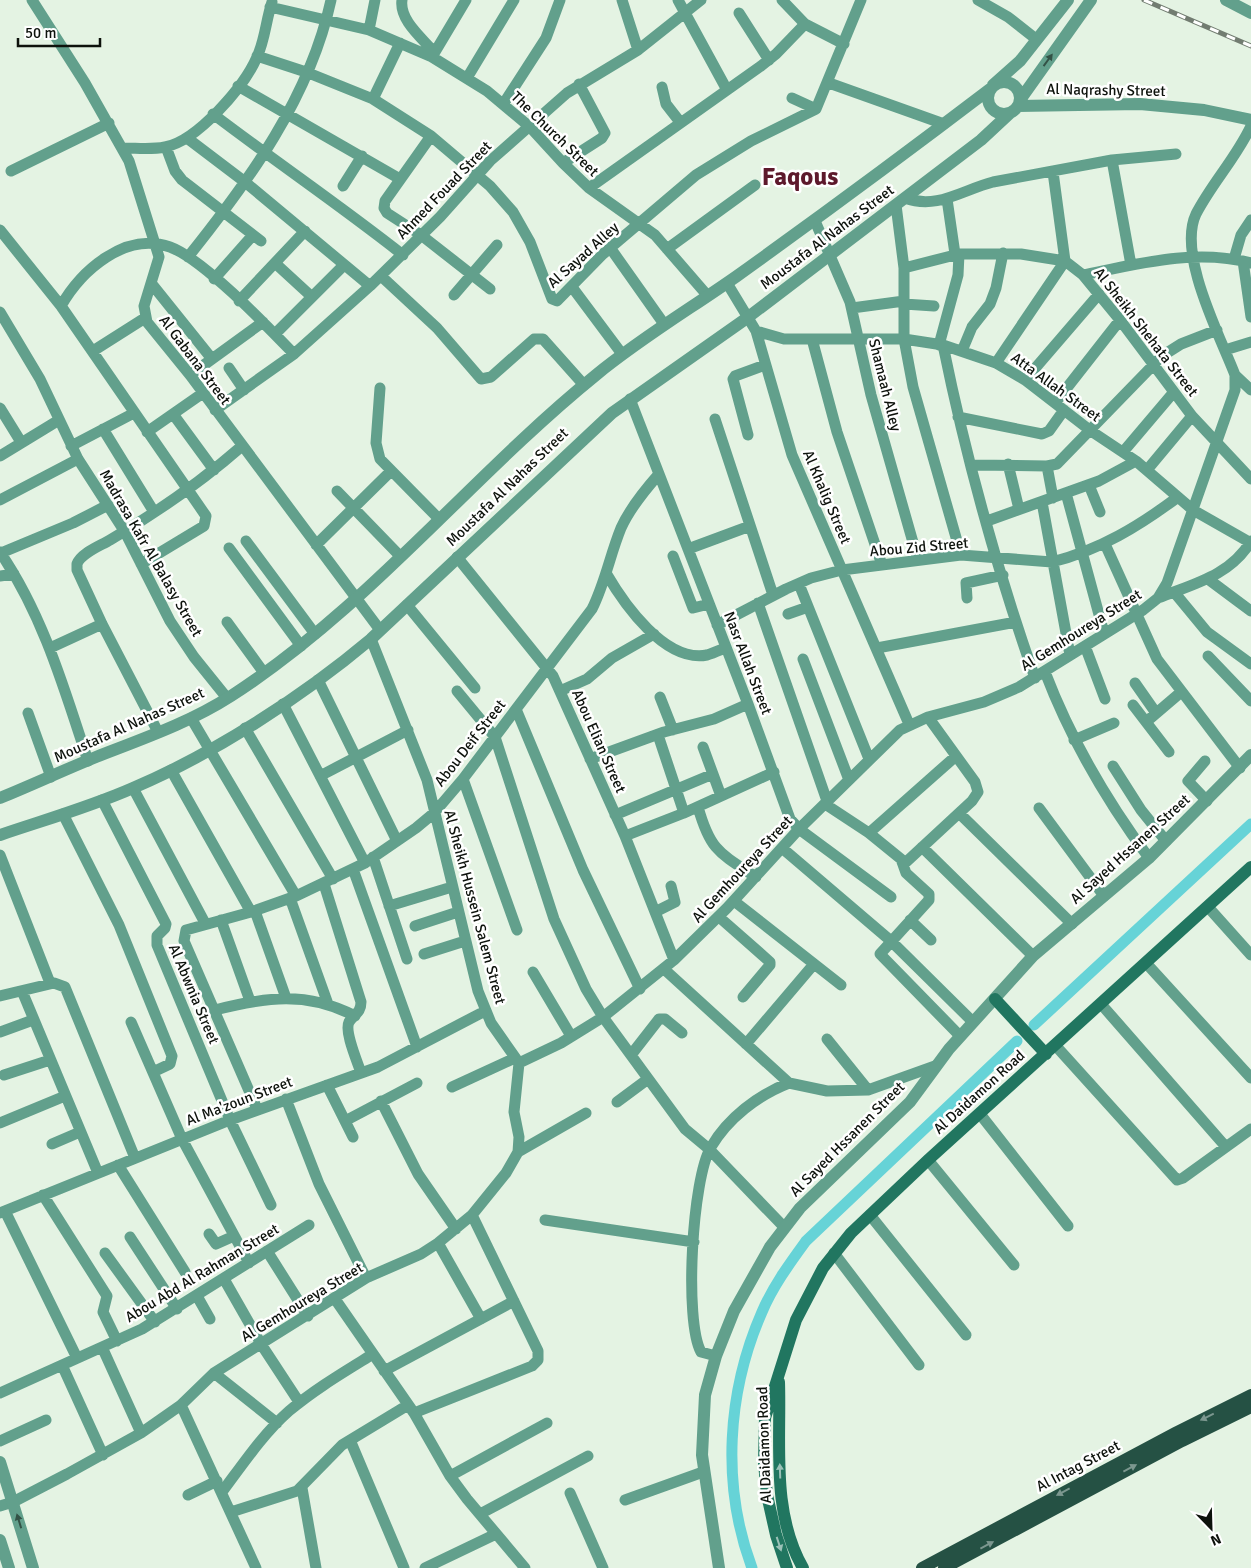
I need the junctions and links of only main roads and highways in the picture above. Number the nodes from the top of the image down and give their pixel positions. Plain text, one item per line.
1 (1251, 867) edge
2 (994, 999) road end
3 (1046, 1054) junction
4 (1251, 1396) edge
5 (1251, 1407) edge
6 (1180, 1436) junction
7 (776, 1509) junction
8 (787, 1568) edge
9 (803, 1568) edge
10 (922, 1568) edge
11 (944, 1568) edge

1 - 3 main road, Al Daidamon Road
2 - 3 main road
3 - 7 main road, Al Daidamon Road
4 -> 6 main road, Al Intag Street
5 - 6 main road, Al Intag Street
6 -> 10 main road, Al Intag Street
11 -> 6 main road, Al Intag Street
7 -> 8 main road, Al Daidamon Road
7 - 9 main road, Al Daidamon Road

